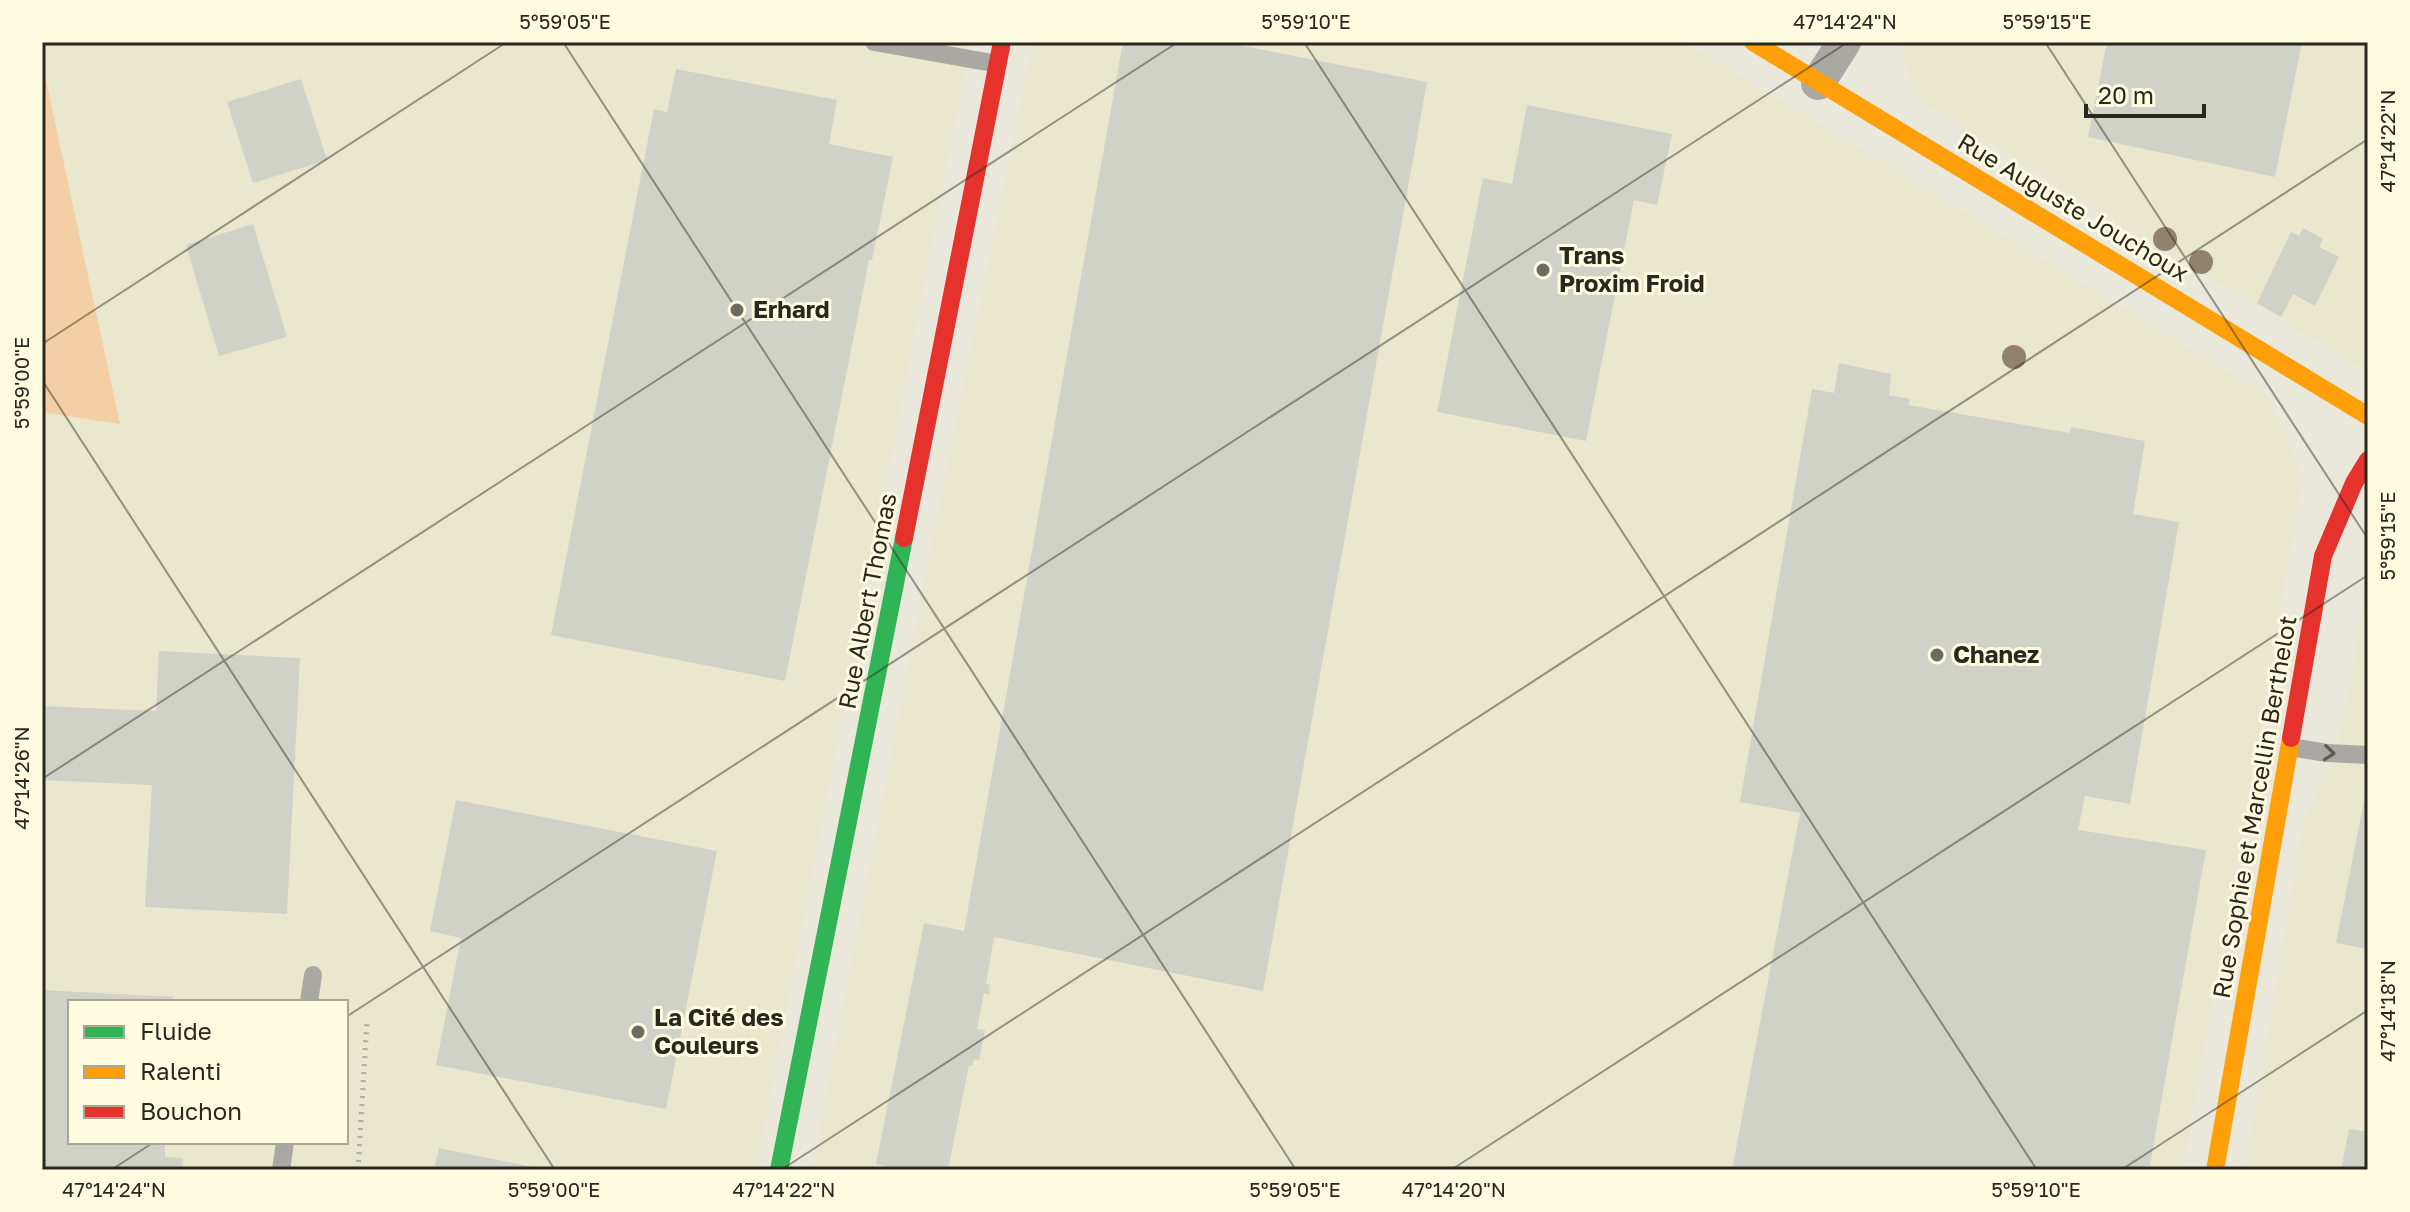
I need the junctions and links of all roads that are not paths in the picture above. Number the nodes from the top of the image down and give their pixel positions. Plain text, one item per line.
1 (874, 42) edge
2 (1002, 42) edge
3 (1753, 42) edge
4 (1844, 42) edge
5 (998, 64) junction
6 (1818, 83) junction
7 (2368, 416) edge
8 (2368, 460) edge
9 (2290, 747) junction
10 (2368, 755) edge
11 (313, 975) dead end
12 (309, 1000) edge
13 (285, 1144) edge
14 (281, 1170) edge
15 (779, 1170) edge
16 (2215, 1170) edge

1 - 5 lane
2 - 5 street, Rue Albert Thomas
3 - 6 street, Rue Auguste Jouchoux
4 - 6 street
5 - 15 street, Rue Albert Thomas
6 - 7 street, Rue Auguste Jouchoux
8 - 9 street, Rue Sophie et Marcellin Berthelot
9 -> 10 lane
9 - 16 street, Rue Sophie et Marcellin Berthelot
11 - 12 lane
13 - 14 lane

